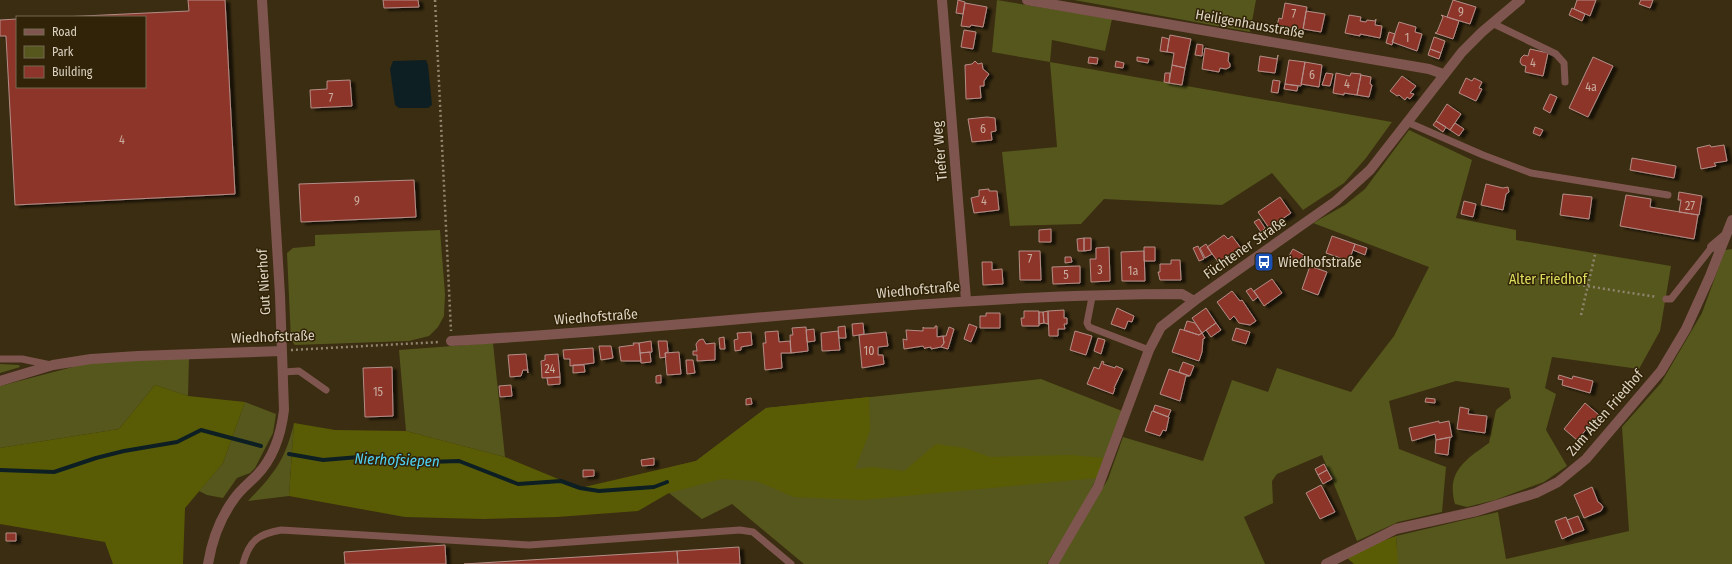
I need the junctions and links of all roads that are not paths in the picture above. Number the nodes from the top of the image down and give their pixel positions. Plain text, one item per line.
1 (262, 0) edge
2 (942, 0) edge
3 (1027, 0) edge
4 (1520, 0) edge
5 (1492, 23) junction
6 (1443, 74) junction
7 (1565, 82) dead end
8 (1407, 122) junction
9 (1668, 195) dead end
10 (1732, 220) edge
11 (1725, 236) junction
12 (1712, 247) joint
13 (1092, 297) junction
14 (1666, 298) road end
15 (966, 300) junction
16 (1194, 301) junction
17 (451, 341) road end
18 (1149, 350) junction
19 (281, 351) junction
20 (0, 359) edge
21 (53, 365) junction
22 (283, 372) junction
23 (0, 381) edge
24 (326, 390) dead end
25 (208, 564) edge
26 (243, 564) edge
27 (791, 564) edge
28 (1053, 564) edge
29 (1326, 564) edge

1 - 19 street, Gut Nierhof
2 - 15 street, Tiefer Weg
3 - 6 street, Heiligenhausstraße
4 - 5 street, Füchtener Straße
5 - 6 street, Füchtener Straße
5 - 7 lane
6 - 8 street, Füchtener Straße
8 - 9 lane
8 - 16 street, Füchtener Straße
10 - 11 street, Zum Alten Friedhof
11 - 12 street
11 - 29 street, Zum Alten Friedhof
12 - 14 lane
13 - 15 street, Wiedhofstraße
13 - 16 street, Wiedhofstraße
13 - 18 lane
15 - 17 street, Wiedhofstraße
16 - 18 street, Füchtener Straße
18 - 28 street, Füchtener Straße
19 - 21 street, Wiedhofstraße
19 - 22 street, Gut Nierhof
20 - 21 lane
21 - 23 street, Wiedhofstraße
22 - 24 lane
22 - 25 street, Gut Nierhof
26 - 27 lane

